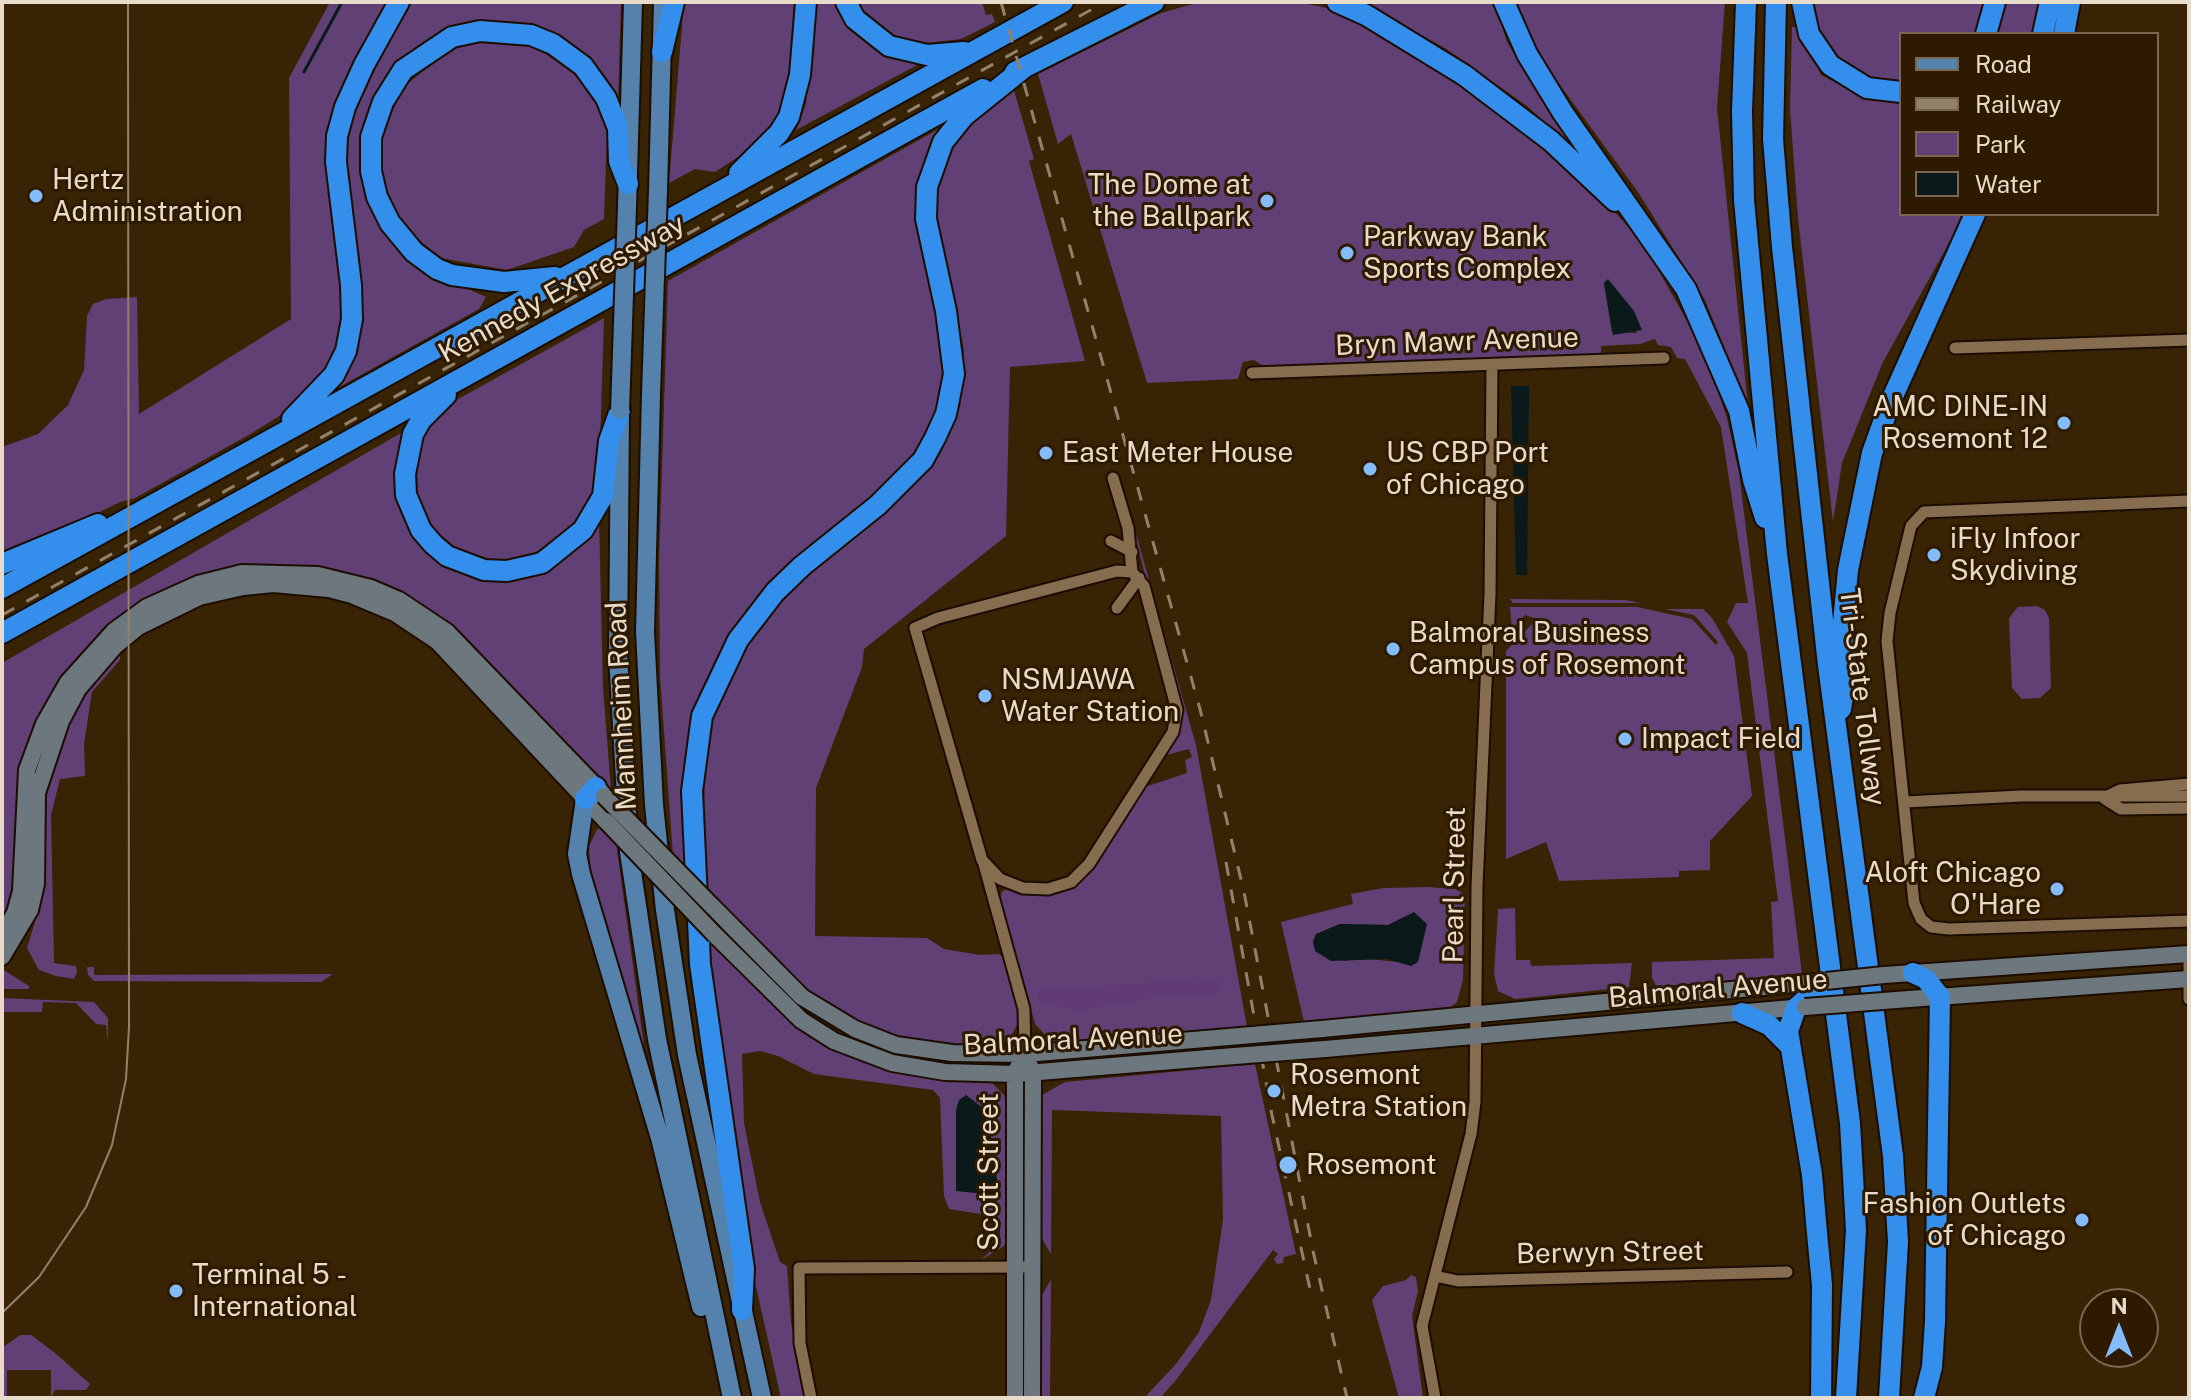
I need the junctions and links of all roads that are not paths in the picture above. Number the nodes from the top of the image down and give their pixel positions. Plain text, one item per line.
1 (399, 2) edge
2 (633, 2) edge
3 (663, 2) edge
4 (674, 2) edge
5 (806, 2) edge
6 (846, 2) edge
7 (1063, 2) edge
8 (1154, 2) edge
9 (1337, 2) edge
10 (1504, 2) edge
11 (1746, 2) edge
12 (1776, 2) edge
13 (1802, 2) edge
14 (1995, 2) edge
15 (2050, 2) edge
16 (2070, 2) edge
17 (1987, 32) edge
18 (2043, 32) edge
19 (2064, 32) edge
20 (972, 51) junction
21 (662, 52) junction
22 (1025, 67) junction
23 (1899, 92) edge
24 (628, 184) junction
25 (728, 185) junction
26 (1974, 216) edge
27 (1984, 216) edge
28 (1647, 230) junction
29 (1959, 256) junction
30 (577, 269) junction
31 (526, 341) junction
32 (2188, 341) edge
33 (1955, 348) dead end
34 (1664, 358) dead end
35 (1492, 365) junction
36 (1252, 373) dead end
37 (620, 410) junction
38 (263, 444) junction
39 (1113, 478) dead end
40 (2189, 501) edge
41 (140, 511) junction
42 (1111, 541) dead end
43 (1132, 552) junction
44 (1777, 554) junction
45 (2, 564) edge
46 (1136, 575) junction
47 (93, 583) junction
48 (2, 588) edge
49 (1117, 608) dead end
50 (2, 633) edge
51 (2, 648) edge
52 (1839, 729) junction
53 (2189, 784) edge
54 (595, 794) junction
55 (2189, 796) edge
56 (2103, 798) junction
57 (1906, 805) junction
58 (2189, 808) edge
59 (982, 860) junction
60 (2189, 921) edge
61 (2, 935) edge
62 (2189, 954) edge
63 (2, 957) edge
64 (1910, 973) junction
65 (2188, 974) edge
66 (1826, 981) joint
67 (1940, 997) junction
68 (1802, 999) junction
69 (2189, 999) edge
70 (1742, 1013) junction
71 (1477, 1014) junction
72 (1477, 1034) junction
73 (1789, 1045) junction
74 (1025, 1054) junction
75 (1033, 1073) junction
76 (1015, 1074) junction
77 (1015, 1267) junction
78 (1033, 1267) junction
79 (1787, 1272) dead end
80 (1435, 1276) junction
81 (742, 1310) junction
82 (728, 1375) junction
83 (732, 1398) edge
84 (762, 1398) edge
85 (811, 1398) edge
86 (1015, 1398) edge
87 (1032, 1398) edge
88 (1435, 1398) edge
89 (1821, 1398) edge
90 (1846, 1398) edge
91 (1889, 1398) edge
92 (1924, 1398) edge

1 - 38 highway
2 - 24 main road, Mannheim Road
3 - 21 main road, Mannheim Road
4 - 21 highway
5 - 25 highway
6 - 20 highway
7 - 20 highway, Kennedy Expressway
8 - 22 highway, Kennedy Expressway
9 - 28 highway
10 - 28 highway
11 - 44 highway
12 - 52 highway, Tri-State Tollway
13 - 23 highway
14 - 17 highway
15 - 18 highway
16 - 19 highway
20 - 25 highway, Kennedy Expressway
21 - 81 main road, Mannheim Road, bridge
22 - 31 highway, Kennedy Expressway
22 - 81 highway
24 - 30 highway
24 - 37 main road, Mannheim Road, bridge
25 - 30 highway, Kennedy Expressway
26 - 29 highway
27 - 29 highway
28 - 44 highway
29 - 52 highway
30 - 38 highway, Kennedy Expressway
31 - 37 highway
31 - 47 highway, Kennedy Expressway
32 - 33 street
34 - 35 street, Bryn Mawr Avenue
35 - 36 street, Bryn Mawr Avenue
35 - 71 street, Pearl Street
37 - 82 main road, Mannheim Road
38 - 41 highway, Kennedy Expressway
39 - 43 street
40 - 57 street
41 - 45 highway
41 - 48 highway, Kennedy Expressway
42 - 43 street
43 - 46 street
44 - 90 highway
46 - 49 street
46 - 59 street
46 - 59 street
47 - 50 highway, Kennedy Expressway
47 - 51 highway
52 - 91 highway, Tri-State Tollway
53 - 56 street
54 - 61 street, Balmoral Avenue
54 - 63 street, Balmoral Avenue
54 - 74 street, Balmoral Avenue, bridge
54 - 76 street, Balmoral Avenue, bridge
54 - 82 main road
55 - 56 street
56 - 57 street
56 - 58 street
57 - 60 street
59 - 74 street
62 - 64 street, Balmoral Avenue
64 - 66 street, Balmoral Avenue, bridge
64 - 67 highway
65 - 67 street, Balmoral Avenue
65 - 69 street
66 - 68 highway
67 - 68 street, Balmoral Avenue, bridge
67 - 92 highway
68 - 70 street, Balmoral Avenue
68 - 71 street, Balmoral Avenue
68 - 73 highway
70 - 72 street, Balmoral Avenue
70 - 73 highway
71 - 72 street, Pearl Street
71 - 74 street, Balmoral Avenue, bridge
72 - 75 street, Balmoral Avenue, bridge
72 - 80 street, Pearl Street
73 - 89 highway
74 - 75 street, Scott Street
74 - 76 street, Scott Street
75 - 76 street, Balmoral Avenue
75 - 78 street, Scott Street
76 - 77 street, Scott Street
77 - 78 street
77 - 85 street
77 - 86 street, Scott Street
78 - 87 street, Scott Street
79 - 80 street, Berwyn Street
80 - 88 street, Pearl Street
81 - 84 main road, Mannheim Road
82 - 83 main road, Mannheim Road

